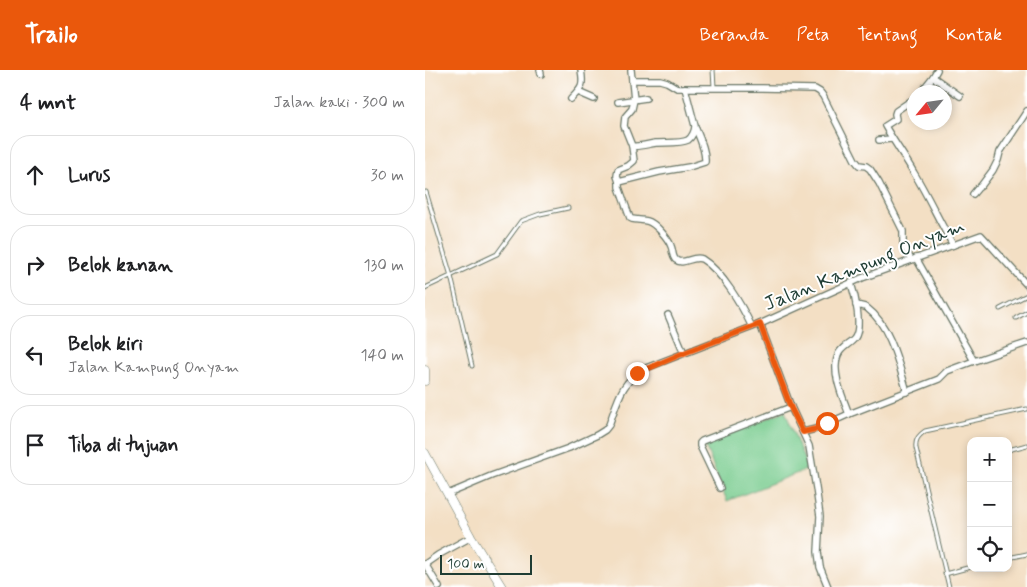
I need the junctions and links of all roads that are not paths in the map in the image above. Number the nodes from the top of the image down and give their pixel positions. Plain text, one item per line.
1 (581, 70) edge
2 (631, 70) edge
3 (713, 70) edge
4 (937, 70) edge
5 (933, 77) junction
6 (632, 80) junction
7 (927, 85) edge
8 (685, 88) junction
9 (714, 88) junction
10 (578, 92) junction
11 (960, 96) dead end
12 (646, 98) dead end
13 (571, 99) dead end
14 (594, 99) dead end
15 (634, 100) junction
16 (618, 102) dead end
17 (907, 104) edge
18 (1027, 111) edge
19 (695, 129) junction
20 (892, 139) junction
21 (879, 140) dead end
22 (632, 146) junction
23 (619, 182) junction
24 (426, 192) edge
25 (973, 194) dead end
26 (568, 208) dead end
27 (953, 245) junction
28 (914, 259) junction
29 (451, 276) junction
30 (851, 283) junction
31 (1027, 285) edge
32 (425, 288) edge
33 (1027, 295) edge
34 (857, 305) junction
35 (1000, 309) dead end
36 (1027, 312) edge
37 (668, 315) dead end
38 (1016, 318) dead end
39 (760, 324) junction
40 (752, 327) junction
41 (1027, 343) edge
42 (684, 353) junction
43 (973, 361) junction
44 (472, 366) dead end
45 (425, 370) edge
46 (425, 381) edge
47 (907, 392) junction
48 (791, 408) junction
49 (1027, 409) edge
50 (849, 414) junction
51 (803, 432) junction
52 (1027, 446) edge
53 (1012, 449) edge
54 (425, 453) edge
55 (720, 488) dead end
56 (448, 494) junction
57 (471, 537) junction
58 (1027, 554) edge
59 (1012, 557) edge
60 (425, 564) edge
61 (967, 568) edge
62 (945, 574) junction
63 (439, 587) edge
64 (502, 587) edge
65 (828, 587) edge
66 (949, 587) edge

1 - 10 street
2 - 6 street
3 - 9 lane
4 - 5 street
5 - 7 street
5 - 11 street
6 - 8 street
6 - 15 street
8 - 9 street
8 - 19 street
9 - 28 street
10 - 13 street
10 - 14 street
12 - 15 street
15 - 16 street
15 - 22 street
17 - 20 street
18 - 25 street
19 - 22 street
19 - 23 street
20 - 21 street
20 - 27 street
22 - 23 street
23 - 40 street
24 - 29 lane
26 - 29 lane
27 - 28 street, Jalan Kampung Onyam
27 - 31 street, Jalan Kampung Onyam
28 - 30 street, Jalan Kampung Onyam
28 - 43 street
29 - 32 lane
29 - 44 lane
30 - 34 street
30 - 39 street, Jalan Kampung Onyam
33 - 35 lane
34 - 47 street
34 - 50 street
36 - 38 lane
37 - 42 street
39 - 40 street, Jalan Kampung Onyam
39 - 48 street
40 - 42 street, Jalan Kampung Onyam
41 - 43 street
42 - 56 street, Jalan Kampung Onyam
43 - 47 street
45 - 46 street
47 - 50 street
48 - 51 street
48 - 55 street
49 - 62 lane
50 - 51 street
51 - 65 street
52 - 53 lane
54 - 56 street
56 - 57 street
57 - 60 street
57 - 64 street
58 - 59 lane
60 - 63 street
61 - 62 lane
62 - 66 lane

